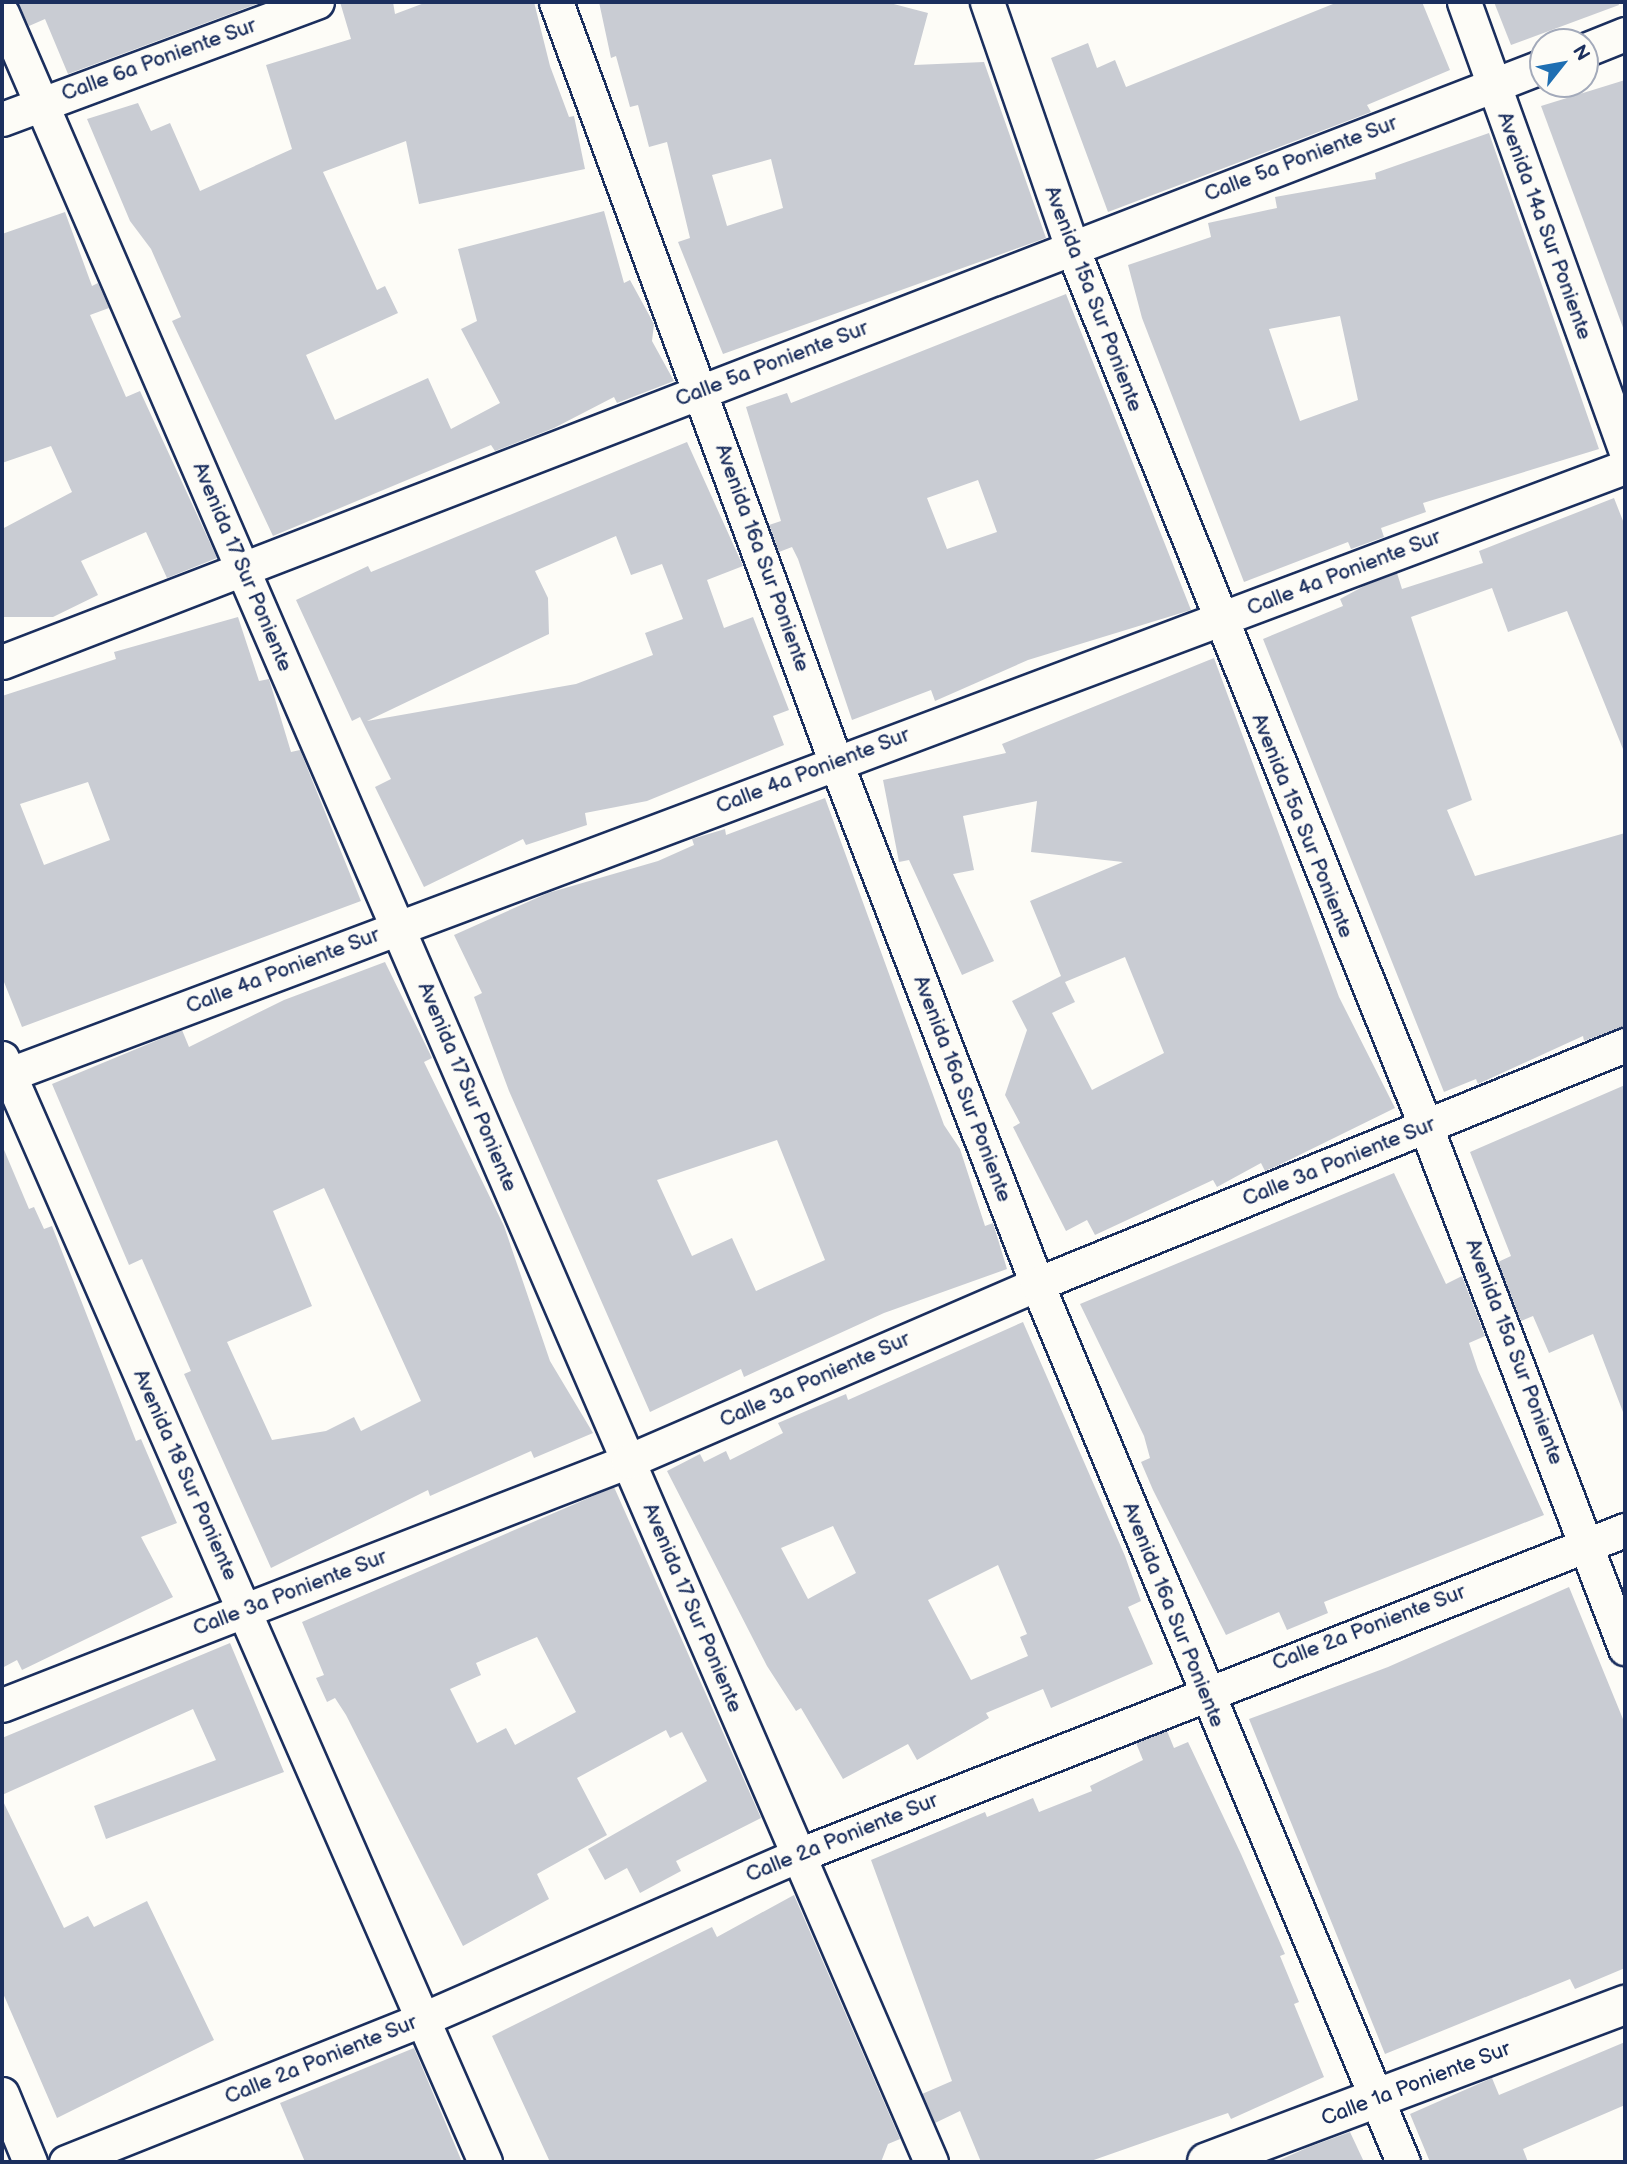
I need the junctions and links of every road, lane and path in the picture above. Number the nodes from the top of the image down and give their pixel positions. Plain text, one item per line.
1 (317, 2) edge
2 (556, 2) edge
3 (987, 2) edge
4 (1464, 2) edge
5 (2, 13) edge
6 (1625, 34) edge
7 (1599, 44) edge
8 (1529, 71) edge
9 (1494, 85) junction
10 (41, 104) junction
11 (2, 119) edge
12 (1072, 248) junction
13 (702, 391) junction
14 (1625, 450) edge
15 (1625, 467) edge
16 (243, 569) junction
17 (1217, 620) junction
18 (2, 662) edge
19 (836, 762) junction
20 (398, 928) junction
21 (1625, 1045) edge
22 (4, 1070) edge
23 (1426, 1127) junction
24 (1037, 1284) junction
25 (628, 1461) junction
26 (1625, 1530) edge
27 (1589, 1544) junction
28 (244, 1611) junction
29 (1625, 1648) edge
30 (1203, 1692) junction
31 (2, 1705) edge
32 (799, 1855) junction
33 (1625, 2005) edge
34 (422, 2019) junction
35 (2, 2094) edge
36 (1378, 2100) junction
37 (30, 2162) edge
38 (66, 2162) edge
39 (485, 2162) edge
40 (931, 2162) edge
41 (1207, 2162) edge
42 (1403, 2162) edge

1 - 10 street, Calle 6a Poniente Sur
2 - 13 street, Avenida 16a Sur Poniente
3 - 12 street, Avenida 15a Sur Poniente
4 - 9 street, Avenida 14a Sur Poniente
5 - 10 street, Avenida 17 Sur Poniente
6 - 7 street
8 - 9 street, Calle 5a Poniente Sur
9 - 12 street, Calle 5a Poniente Sur
9 - 14 street, Avenida 14a Sur Poniente
10 - 11 street, Calle 6a Poniente Sur
10 - 16 street, Avenida 17 Sur Poniente
12 - 13 street, Calle 5a Poniente Sur
12 - 17 street, Avenida 15a Sur Poniente
13 - 16 street, Calle 5a Poniente Sur
13 - 19 street, Avenida 16a Sur Poniente
15 - 17 street, Calle 4a Poniente Sur
16 - 18 street, Calle 5a Poniente Sur
16 - 20 street, Avenida 17 Sur Poniente
17 - 19 street, Calle 4a Poniente Sur
17 - 23 street, Avenida 15a Sur Poniente
19 - 20 street, Calle 4a Poniente Sur
19 - 24 street, Avenida 16a Sur Poniente
20 - 22 street, Calle 4a Poniente Sur
20 - 25 street, Avenida 17 Sur Poniente
21 - 23 street, Calle 3a Poniente Sur
22 - 28 street, Avenida 18 Sur Poniente
23 - 24 street, Calle 3a Poniente Sur
23 - 27 street, Avenida 15a Sur Poniente
24 - 25 street, Calle 3a Poniente Sur
24 - 30 street, Avenida 16a Sur Poniente
25 - 28 street, Calle 3a Poniente Sur
25 - 32 street, Avenida 17 Sur Poniente
26 - 27 street, Calle 2a Poniente Sur
27 - 29 street, Avenida 15a Sur Poniente
27 - 30 street, Calle 2a Poniente Sur
28 - 31 street, Calle 3a Poniente Sur
28 - 34 street, Avenida 18 Sur Poniente
30 - 32 street, Calle 2a Poniente Sur
30 - 36 street, Avenida 16a Sur Poniente
32 - 34 street, Calle 2a Poniente Sur
32 - 40 street, Avenida 17 Sur Poniente
33 - 36 street, Calle 1a Poniente Sur
34 - 38 street, Calle 2a Poniente Sur
34 - 39 street, Avenida 18 Sur Poniente
35 - 37 street
36 - 41 street, Calle 1a Poniente Sur
36 - 42 street, Avenida 16a Sur Poniente

